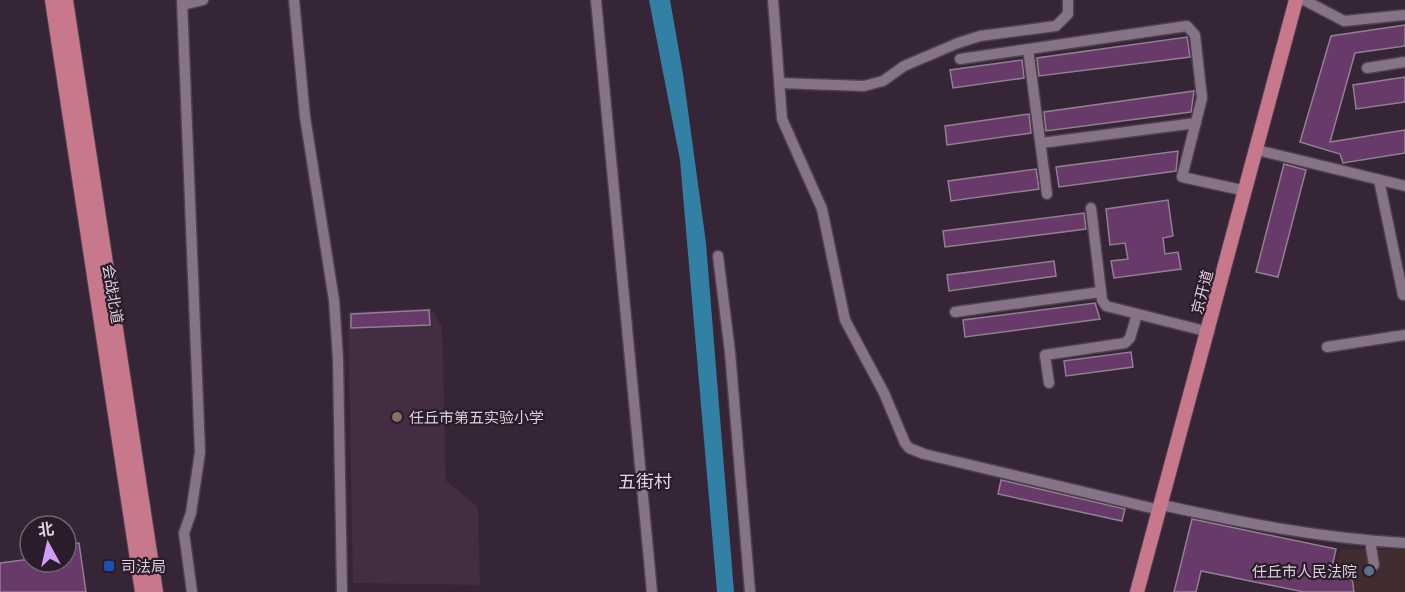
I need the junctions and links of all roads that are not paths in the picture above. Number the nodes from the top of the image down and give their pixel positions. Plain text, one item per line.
1 (52, 0) edge
2 (66, 0) edge
3 (203, 0) edge
4 (294, 0) edge
5 (596, 0) edge
6 (773, 0) edge
7 (1068, 0) edge
8 (1296, 0) edge
9 (1304, 0) edge
10 (182, 2) edge
11 (1405, 15) edge
12 (1028, 49) junction
13 (960, 59) dead end
14 (1405, 62) edge
15 (1367, 68) dead end
16 (779, 83) junction
17 (1196, 123) junction
18 (1041, 143) junction
19 (1257, 150) junction
20 (1378, 180) junction
21 (1405, 186) edge
22 (1246, 191) junction
23 (1047, 194) dead end
24 (1091, 208) dead end
25 (718, 256) dead end
26 (1101, 292) junction
27 (1403, 295) dead end
28 (955, 312) dead end
29 (1137, 314) junction
30 (1209, 332) junction
31 (1405, 335) edge
32 (1327, 347) dead end
33 (1049, 383) dead end
34 (1161, 507) junction
35 (1370, 541) junction
36 (1405, 543) edge
37 (1374, 565) dead end
38 (142, 592) edge
39 (156, 592) edge
40 (192, 592) edge
41 (342, 592) edge
42 (652, 592) edge
43 (750, 592) edge
44 (1137, 592) edge

1 - 38 main road, 会战北道
2 - 39 main road, 会战北道
3 - 10 street
4 - 41 street
5 - 42 street
6 - 16 street
7 - 16 street
8 - 19 main road, 京开道
9 - 11 street
10 - 40 street
12 - 13 street
12 - 17 street
12 - 18 street
14 - 15 street
16 - 34 street
17 - 18 street
17 - 22 street
18 - 23 street
19 - 20 street
19 - 22 main road, 京开道
20 - 21 street
20 - 27 street
22 - 30 main road, 京开道
24 - 26 street
25 - 43 street
26 - 28 street
26 - 29 street
29 - 30 street
29 - 33 street
30 - 34 main road, 京开道
31 - 32 street
34 - 35 street
34 - 44 main road, 京开道
35 - 36 street
35 - 37 street

